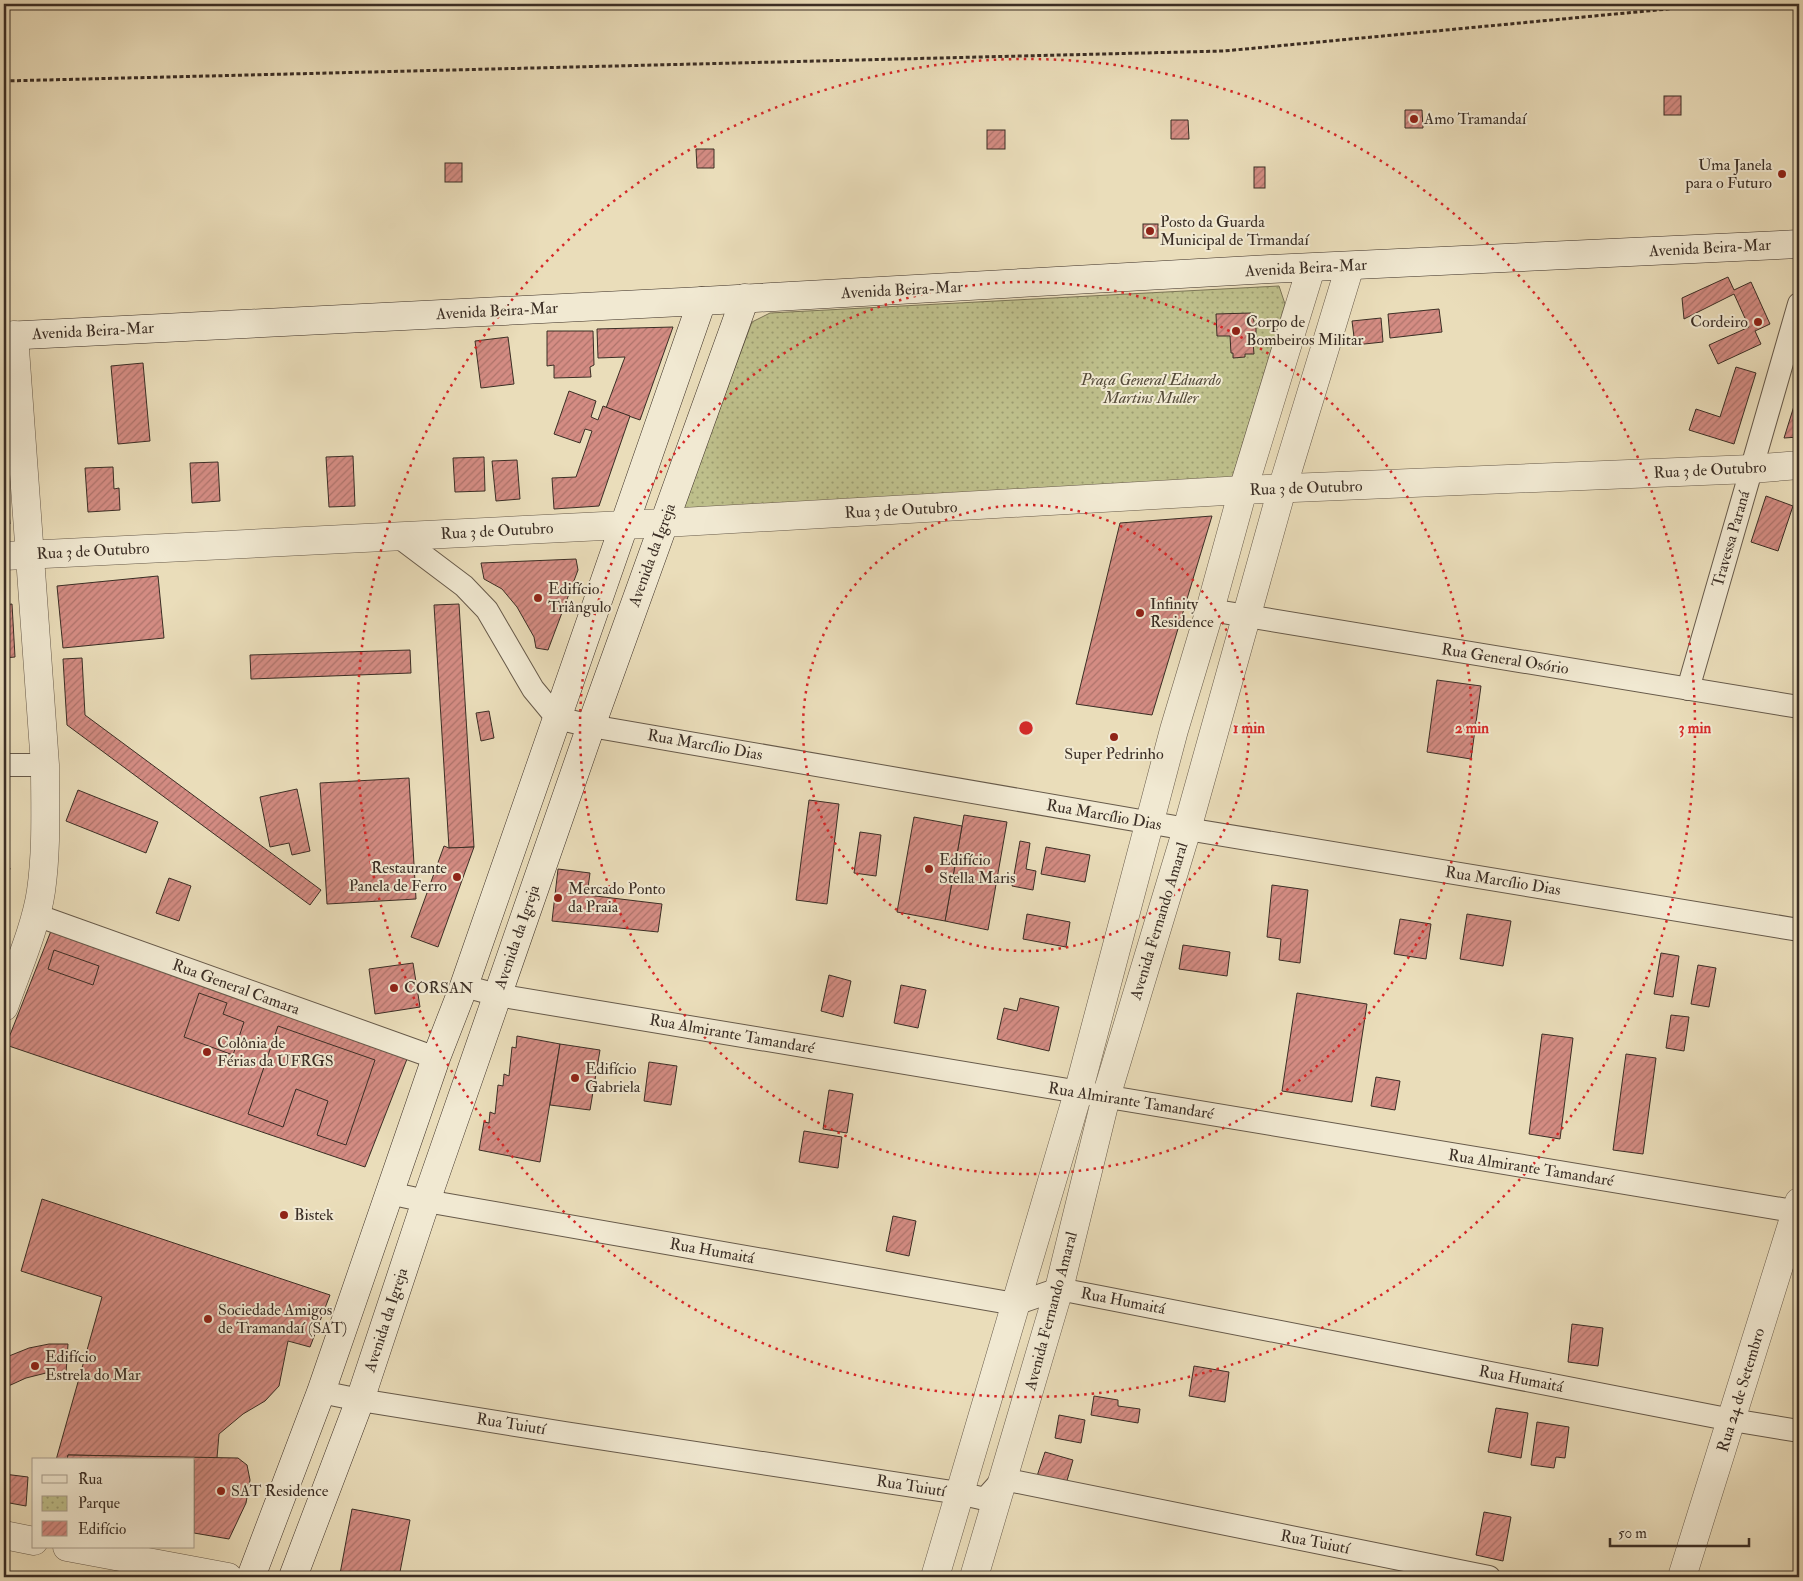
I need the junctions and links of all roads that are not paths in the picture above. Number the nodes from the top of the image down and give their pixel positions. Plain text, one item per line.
1 (1799, 244) edge
2 (1350, 266) junction
3 (1311, 268) junction
4 (745, 298) junction
5 (702, 301) junction
6 (1799, 304) edge
7 (9, 335) edge
8 (1799, 465) edge
9 (1751, 469) junction
10 (1282, 489) junction
11 (1243, 490) junction
12 (664, 523) junction
13 (624, 524) junction
14 (399, 537) junction
15 (17, 555) edge
16 (1210, 610) junction
17 (1246, 616) junction
18 (1688, 689) junction
19 (1799, 707) edge
20 (557, 718) junction
21 (1218, 720) junction
22 (591, 726) junction
23 (1174, 730) junction
24 (4, 765) edge
25 (45, 765) junction
26 (1149, 823) junction
27 (1187, 829) junction
28 (36, 915) junction
29 (1799, 930) edge
30 (464, 986) junction
31 (497, 995) junction
32 (4, 1007) edge
33 (436, 1058) junction
34 (1078, 1093) junction
35 (1106, 1097) junction
36 (389, 1193) junction
37 (426, 1200) junction
38 (1798, 1209) edge
39 (1059, 1289) junction
40 (1014, 1304) junction
41 (321, 1392) junction
42 (360, 1400) junction
43 (1732, 1420) junction
44 (1799, 1431) edge
45 (1003, 1479) junction
46 (959, 1493) junction
47 (4, 1535) edge
48 (32, 1541) edge
49 (72, 1548) edge
50 (228, 1577) edge
51 (251, 1577) edge
52 (293, 1577) edge
53 (935, 1577) edge
54 (974, 1577) edge
55 (1489, 1577) edge
56 (1682, 1577) edge

1 - 2 street, Avenida Beira-Mar
2 - 3 street, Avenida Beira-Mar
2 - 10 street, Avenida Fernando Amaral
3 - 4 street, Avenida Beira-Mar
3 - 11 street, Avenida Fernando Amaral
4 - 5 street, Avenida Beira-Mar
4 - 12 street, Avenida da Igreja
5 - 7 street, Avenida Beira-Mar
5 - 13 street
6 - 9 street, Travessa Paraná
7 - 15 street
8 - 9 street, Rua 3 de Outubro
9 - 10 street, Rua 3 de Outubro
9 - 18 street, Travessa Paraná
10 - 11 street, Rua 3 de Outubro
10 - 17 street, Avenida Fernando Amaral
11 - 12 street, Rua 3 de Outubro
11 - 16 street, Avenida Fernando Amaral
12 - 13 street, Rua 3 de Outubro
12 - 22 street, Avenida da Igreja
13 - 14 street, Rua 3 de Outubro
13 - 20 street
14 - 15 street, Rua 3 de Outubro
14 - 20 street
15 - 25 street
16 - 17 street, Rua General Osório
16 - 23 street, Avenida Fernando Amaral
17 - 18 street, Rua General Osório
17 - 21 street, Avenida Fernando Amaral
18 - 19 street, Rua General Osório
20 - 22 street, Rua Marcílio Dias
20 - 30 street
21 - 23 street
21 - 27 street, Avenida Fernando Amaral
22 - 26 street, Rua Marcílio Dias
22 - 31 street, Avenida da Igreja
23 - 26 street, Avenida Fernando Amaral
24 - 25 street
25 - 28 street
26 - 27 street, Rua Marcílio Dias
26 - 34 street, Avenida Fernando Amaral
27 - 29 street, Rua Marcílio Dias
27 - 35 street, Avenida Fernando Amaral
28 - 32 street
28 - 33 street, Rua General Camara
30 - 31 street, Rua Almirante Tamandaré
30 - 33 street
31 - 34 street, Rua Almirante Tamandaré
31 - 37 street, Avenida da Igreja
33 - 36 street
34 - 35 street, Rua Almirante Tamandaré
34 - 40 street, Avenida Fernando Amaral
35 - 38 street, Rua Almirante Tamandaré
35 - 39 street, Avenida Fernando Amaral
36 - 37 street, Rua Humaitá
36 - 41 street
37 - 40 street, Rua Humaitá
37 - 42 street, Avenida da Igreja
38 - 43 street, Rua 24 de Setembro
39 - 40 street, Rua Humaitá
39 - 43 street, Rua Humaitá
39 - 45 street, Avenida Fernando Amaral
40 - 46 street, Avenida Fernando Amaral
41 - 42 street, Rua Tuiutí
41 - 51 street
42 - 46 street, Rua Tuiutí
42 - 52 street, Avenida da Igreja
43 - 44 street, Rua Humaitá
43 - 56 street, Rua 24 de Setembro
45 - 46 street, Rua Tuiutí
45 - 54 street, Avenida Fernando Amaral
45 - 55 street, Rua Tuiutí
46 - 53 street, Avenida Fernando Amaral
47 - 48 street
49 - 50 street

